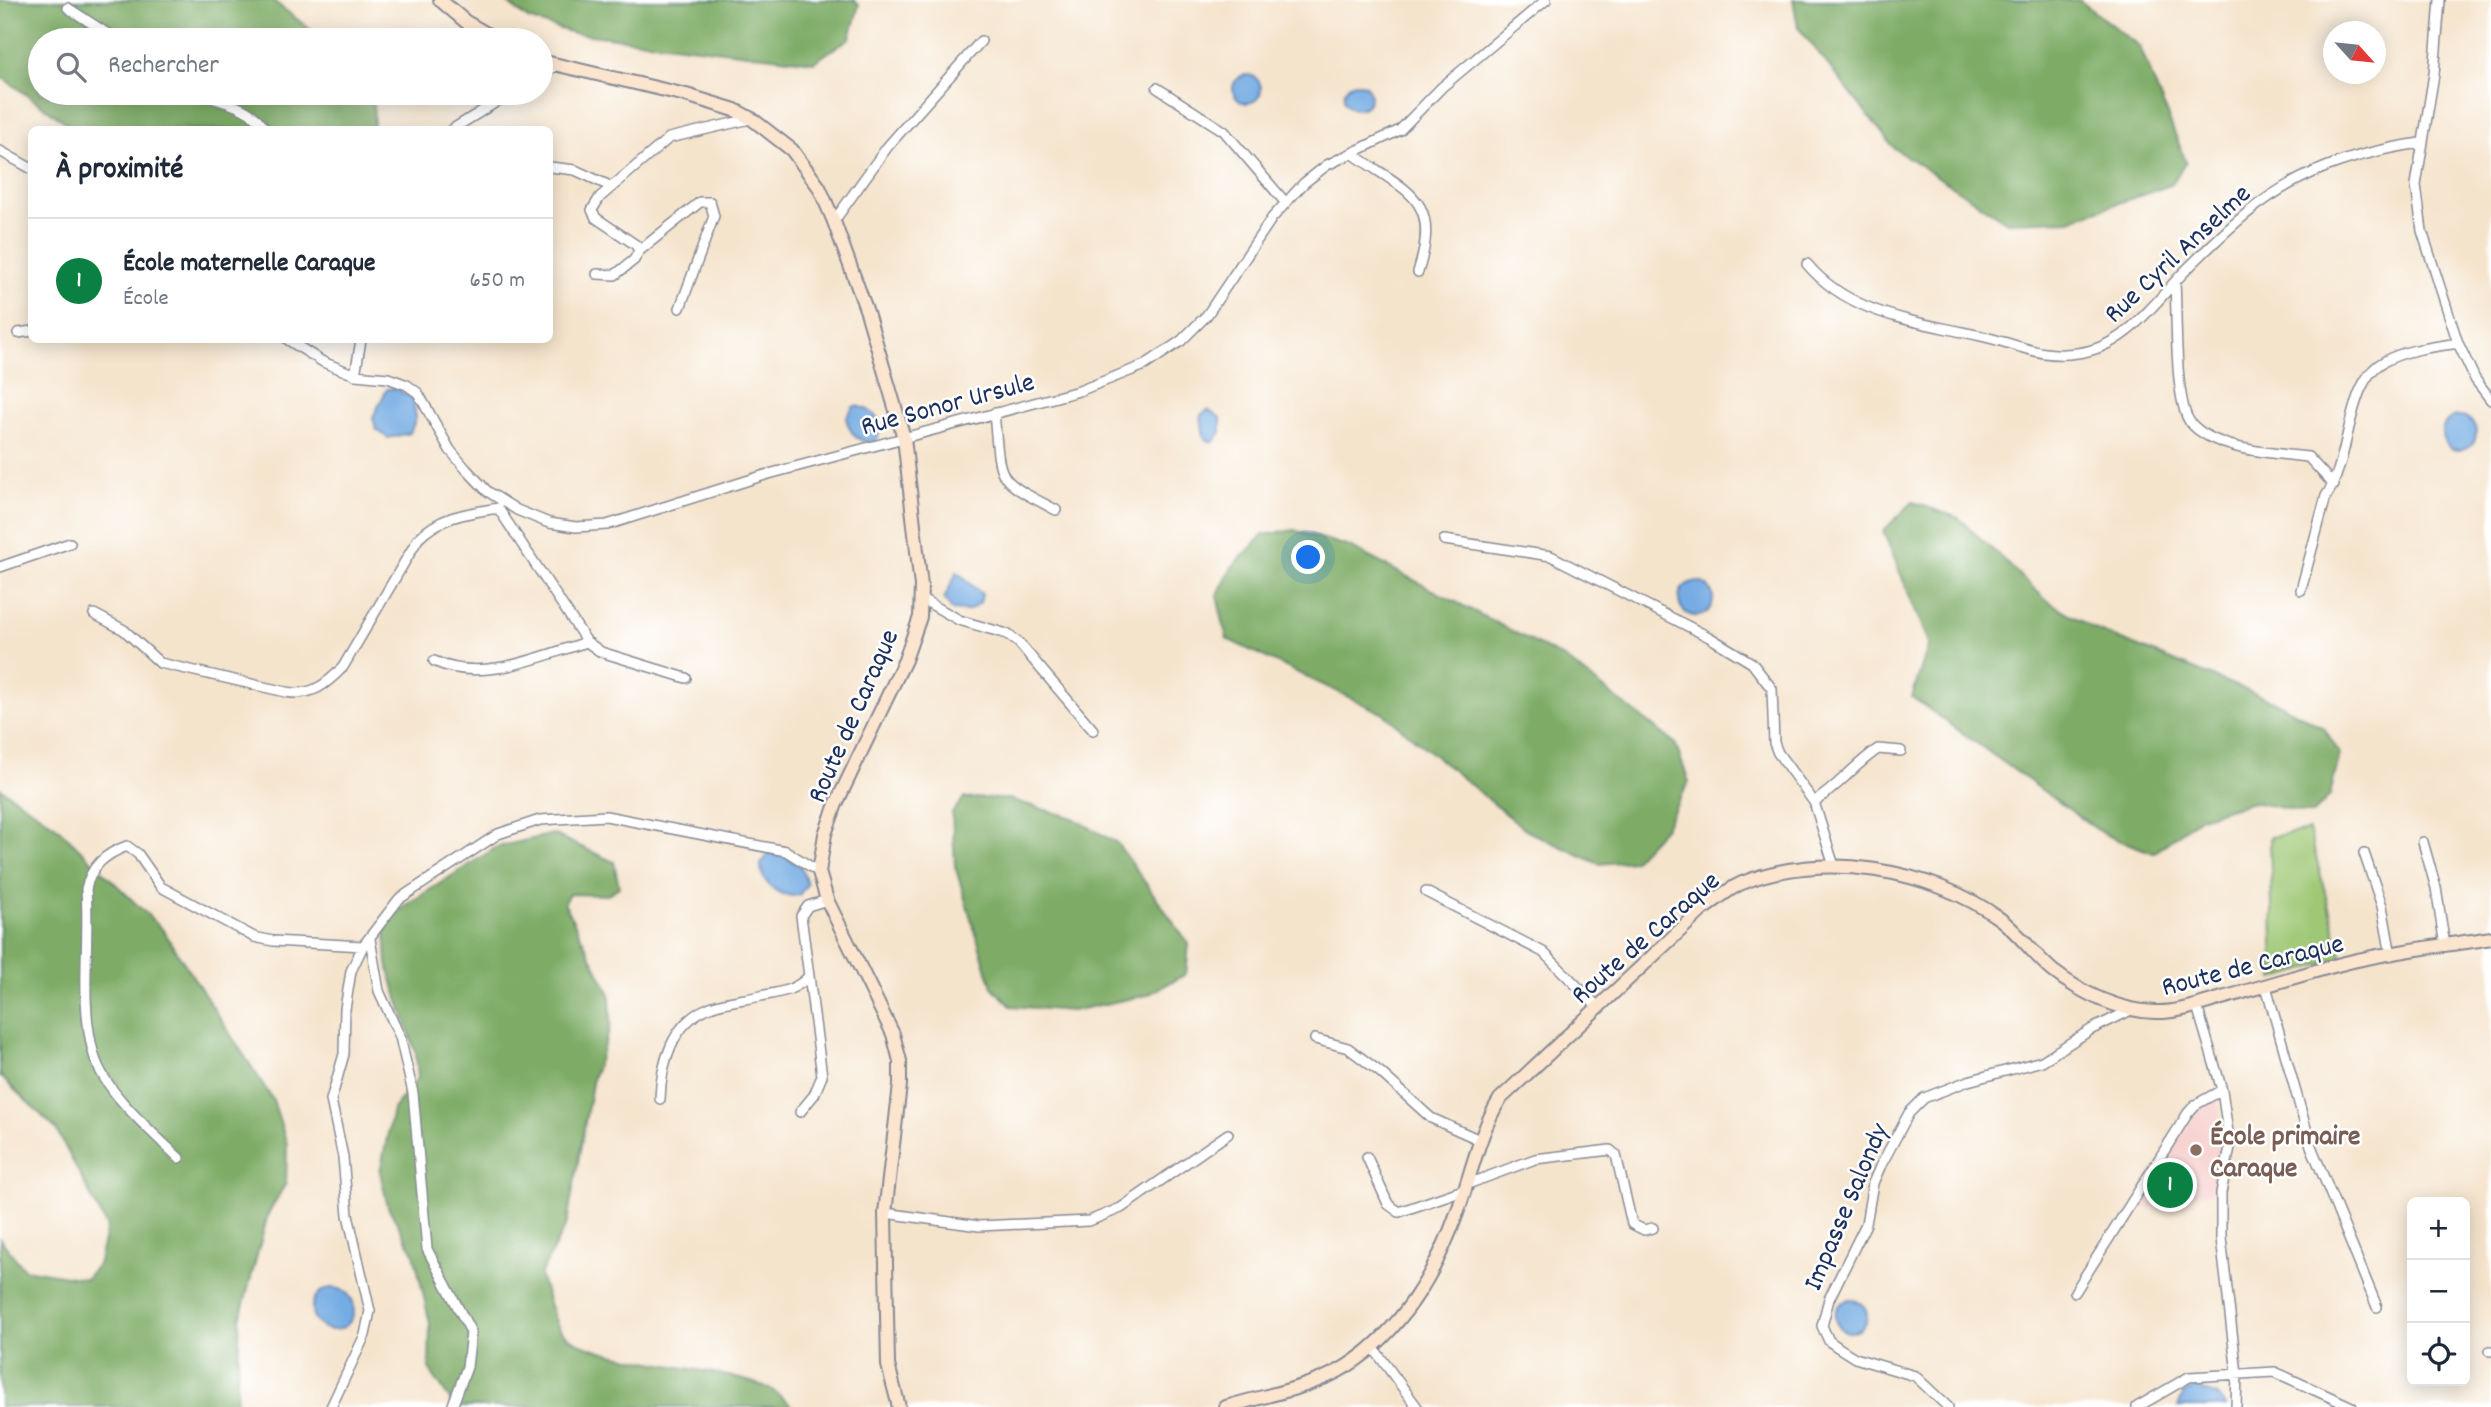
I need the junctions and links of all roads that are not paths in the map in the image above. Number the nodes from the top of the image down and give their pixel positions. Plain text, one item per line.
1 (440, 0) edge
2 (1546, 0) edge
3 (2440, 0) edge
4 (68, 8) dead end
5 (99, 28) edge
6 (476, 28) edge
7 (981, 41) dead end
8 (555, 66) edge
9 (1157, 88) dead end
10 (231, 105) edge
11 (492, 105) edge
12 (752, 119) junction
13 (263, 126) edge
14 (457, 126) edge
15 (2420, 143) junction
16 (0, 150) edge
17 (1352, 153) junction
18 (28, 167) edge
19 (553, 167) edge
20 (612, 187) junction
21 (1285, 202) junction
22 (834, 221) junction
23 (639, 251) junction
24 (1807, 264) dead end
25 (1418, 272) dead end
26 (597, 274) dead end
27 (2175, 282) junction
28 (680, 309) dead end
29 (28, 332) edge
30 (18, 333) dead end
31 (293, 343) edge
32 (360, 343) edge
33 (2458, 343) junction
34 (355, 375) junction
35 (2491, 400) edge
36 (994, 413) junction
37 (904, 438) junction
38 (2334, 485) junction
39 (500, 505) junction
40 (1056, 510) dead end
41 (1444, 540) dead end
42 (70, 543) dead end
43 (0, 567) edge
44 (2301, 590) dead end
45 (922, 599) junction
46 (94, 614) dead end
47 (587, 642) junction
48 (435, 661) dead end
49 (686, 678) dead end
50 (1093, 730) dead end
51 (1901, 751) dead end
52 (1814, 802) junction
53 (2423, 842) dead end
54 (2364, 853) dead end
55 (1834, 866) junction
56 (819, 872) junction
57 (1426, 892) dead end
58 (827, 900) junction
59 (2491, 938) edge
60 (366, 943) junction
61 (2445, 946) junction
62 (2391, 955) junction
63 (809, 976) junction
64 (2266, 986) junction
65 (2197, 1006) junction
66 (1599, 1008) junction
67 (2131, 1010) junction
68 (1315, 1039) dead end
69 (2222, 1090) junction
70 (660, 1099) dead end
71 (800, 1112) dead end
72 (1228, 1133) dead end
73 (1482, 1142) junction
74 (1367, 1157) dead end
75 (179, 1158) dead end
76 (1467, 1186) junction
77 (885, 1213) junction
78 (1653, 1228) dead end
79 (2075, 1292) dead end
80 (2377, 1307) dead end
81 (1372, 1346) junction
82 (2237, 1374) junction
83 (331, 1407) edge
84 (452, 1407) edge
85 (899, 1407) edge
86 (1226, 1407) edge
87 (1417, 1407) edge
88 (1948, 1407) edge
89 (2137, 1407) edge
90 (2236, 1407) edge
91 (2352, 1407) edge

1 - 6 street
2 - 17 street, Rue Sonor Ursule
3 - 15 street
4 - 5 street
7 - 22 street
8 - 12 street, Route de Caraque
9 - 21 street
10 - 13 street
11 - 14 street
12 - 20 street
12 - 22 street, Route de Caraque
15 - 27 street, Rue Cyril Anselme
15 - 33 street
16 - 18 street
17 - 21 street, Rue Sonor Ursule
17 - 25 street
19 - 20 street
20 - 23 street
21 - 36 street, Rue Sonor Ursule
22 - 37 street, Route de Caraque
23 - 26 street
23 - 28 street
24 - 27 street, Rue Cyril Anselme
27 - 38 street
29 - 30 street
31 - 34 street, Rue Sonor Ursule
32 - 34 street
33 - 35 street
33 - 38 street
34 - 39 street, Rue Sonor Ursule
36 - 37 street, Rue Sonor Ursule
36 - 40 street
37 - 39 street, Rue Sonor Ursule
37 - 45 street, Route de Caraque
38 - 44 street
39 - 46 street
39 - 47 street
41 - 52 street
42 - 43 street
45 - 50 street
45 - 56 street, Route de Caraque
47 - 48 street
47 - 49 street
51 - 52 street
52 - 55 street
53 - 61 street
54 - 62 street
55 - 66 street, Route de Caraque
55 - 67 street, Route de Caraque
56 - 58 street, Route de Caraque
56 - 60 street
57 - 66 street
58 - 63 street
58 - 77 street, Route de Caraque
59 - 61 street, Route de Caraque
60 - 75 street
60 - 83 street
60 - 84 street
61 - 62 street, Route de Caraque
62 - 64 street, Route de Caraque
63 - 70 street
63 - 71 street
64 - 65 street, Route de Caraque
64 - 80 street
65 - 67 street, Route de Caraque
65 - 69 street
66 - 73 street, Route de Caraque
67 - 88 street, Impasse Salondy
68 - 73 street
69 - 79 street
69 - 82 street
72 - 77 street
73 - 76 street, Route de Caraque
74 - 76 street
76 - 78 street
76 - 81 street, Route de Caraque
77 - 85 street, Route de Caraque
81 - 86 street, Route de Caraque
81 - 87 street
82 - 89 street
82 - 90 street
82 - 91 street

